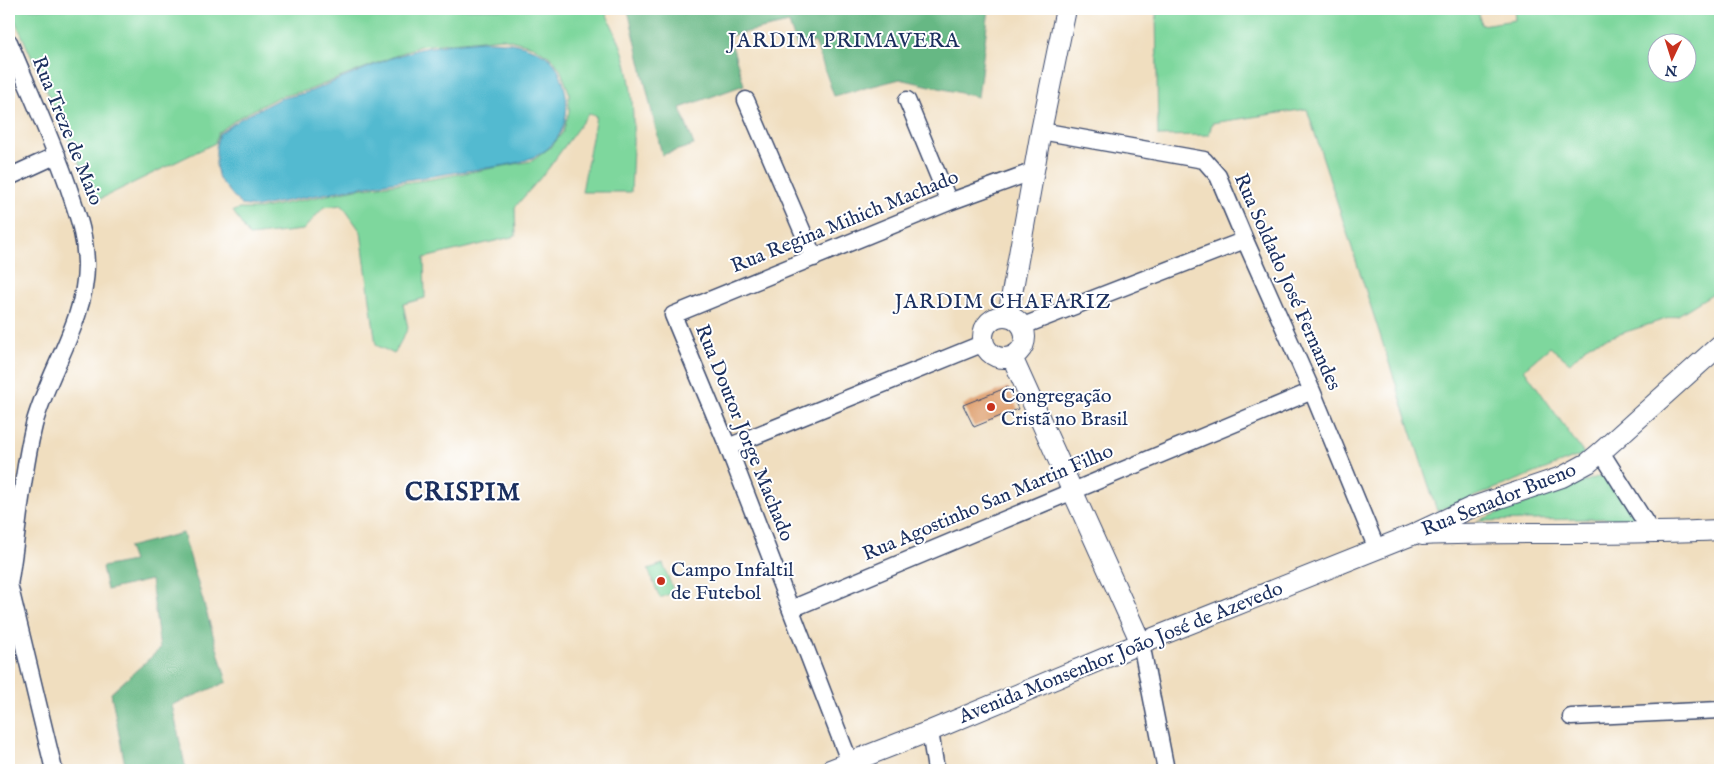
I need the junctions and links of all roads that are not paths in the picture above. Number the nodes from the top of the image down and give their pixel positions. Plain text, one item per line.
1 (1066, 9) edge
2 (9, 42) edge
3 (746, 100) dead end
4 (907, 100) dead end
5 (1042, 130) junction
6 (57, 155) junction
7 (1034, 171) junction
8 (9, 177) edge
9 (949, 202) junction
10 (1244, 240) junction
11 (814, 258) junction
12 (673, 315) joint
13 (1016, 321) junction
14 (984, 343) junction
15 (1720, 345) edge
16 (1012, 357) junction
17 (1312, 391) junction
18 (728, 447) junction
19 (1601, 452) junction
20 (1072, 491) junction
21 (1470, 508) junction
22 (1720, 530) edge
23 (1471, 533) junction
24 (1652, 533) junction
25 (1412, 535) junction
26 (1377, 548) junction
27 (9, 585) edge
28 (791, 609) junction
29 (1141, 643) junction
30 (1720, 710) edge
31 (1571, 718) dead end
32 (930, 731) junction
33 (850, 763) junction
34 (54, 770) edge
35 (830, 770) edge
36 (936, 770) edge
37 (1166, 770) edge

1 - 5 street
2 - 6 street, Rua Treze de Maio
3 - 11 street
4 - 9 street
5 - 7 street
5 - 10 street, Rua Soldado José Fernandes
6 - 8 street
6 - 27 street, Rua Treze de Maio
7 - 9 street, Rua Regina Mihich Machado
7 - 13 street
9 - 11 street, Rua Regina Mihich Machado
10 - 13 street
10 - 17 street, Rua Soldado José Fernandes
11 - 12 street, Rua Regina Mihich Machado
12 - 18 street, Rua Doutor Jorge Machado
13 - 14 street
13 - 16 street
14 - 16 street
14 - 18 street
15 - 19 street, Rua Senador Bueno
16 - 20 street
17 - 20 street, Rua Agostinho San Martin Filho
17 - 26 street, Rua Soldado José Fernandes
18 - 28 street, Rua Doutor Jorge Machado
19 - 21 street, Rua Senador Bueno
19 - 24 street
20 - 28 street, Rua Agostinho San Martin Filho
20 - 29 street
21 - 23 street
21 - 25 street, Rua Senador Bueno
22 - 24 street
23 - 24 street
23 - 25 street
25 - 26 street, Avenida Monsenhor João José de Azevedo
26 - 29 street, Avenida Monsenhor João José de Azevedo
27 - 34 street
28 - 33 street, Rua Doutor Jorge Machado
29 - 32 street, Avenida Monsenhor João José de Azevedo
29 - 37 street
30 - 31 street
32 - 33 street, Avenida Monsenhor João José de Azevedo
32 - 36 street
33 - 35 street, Avenida Monsenhor João José de Azevedo

